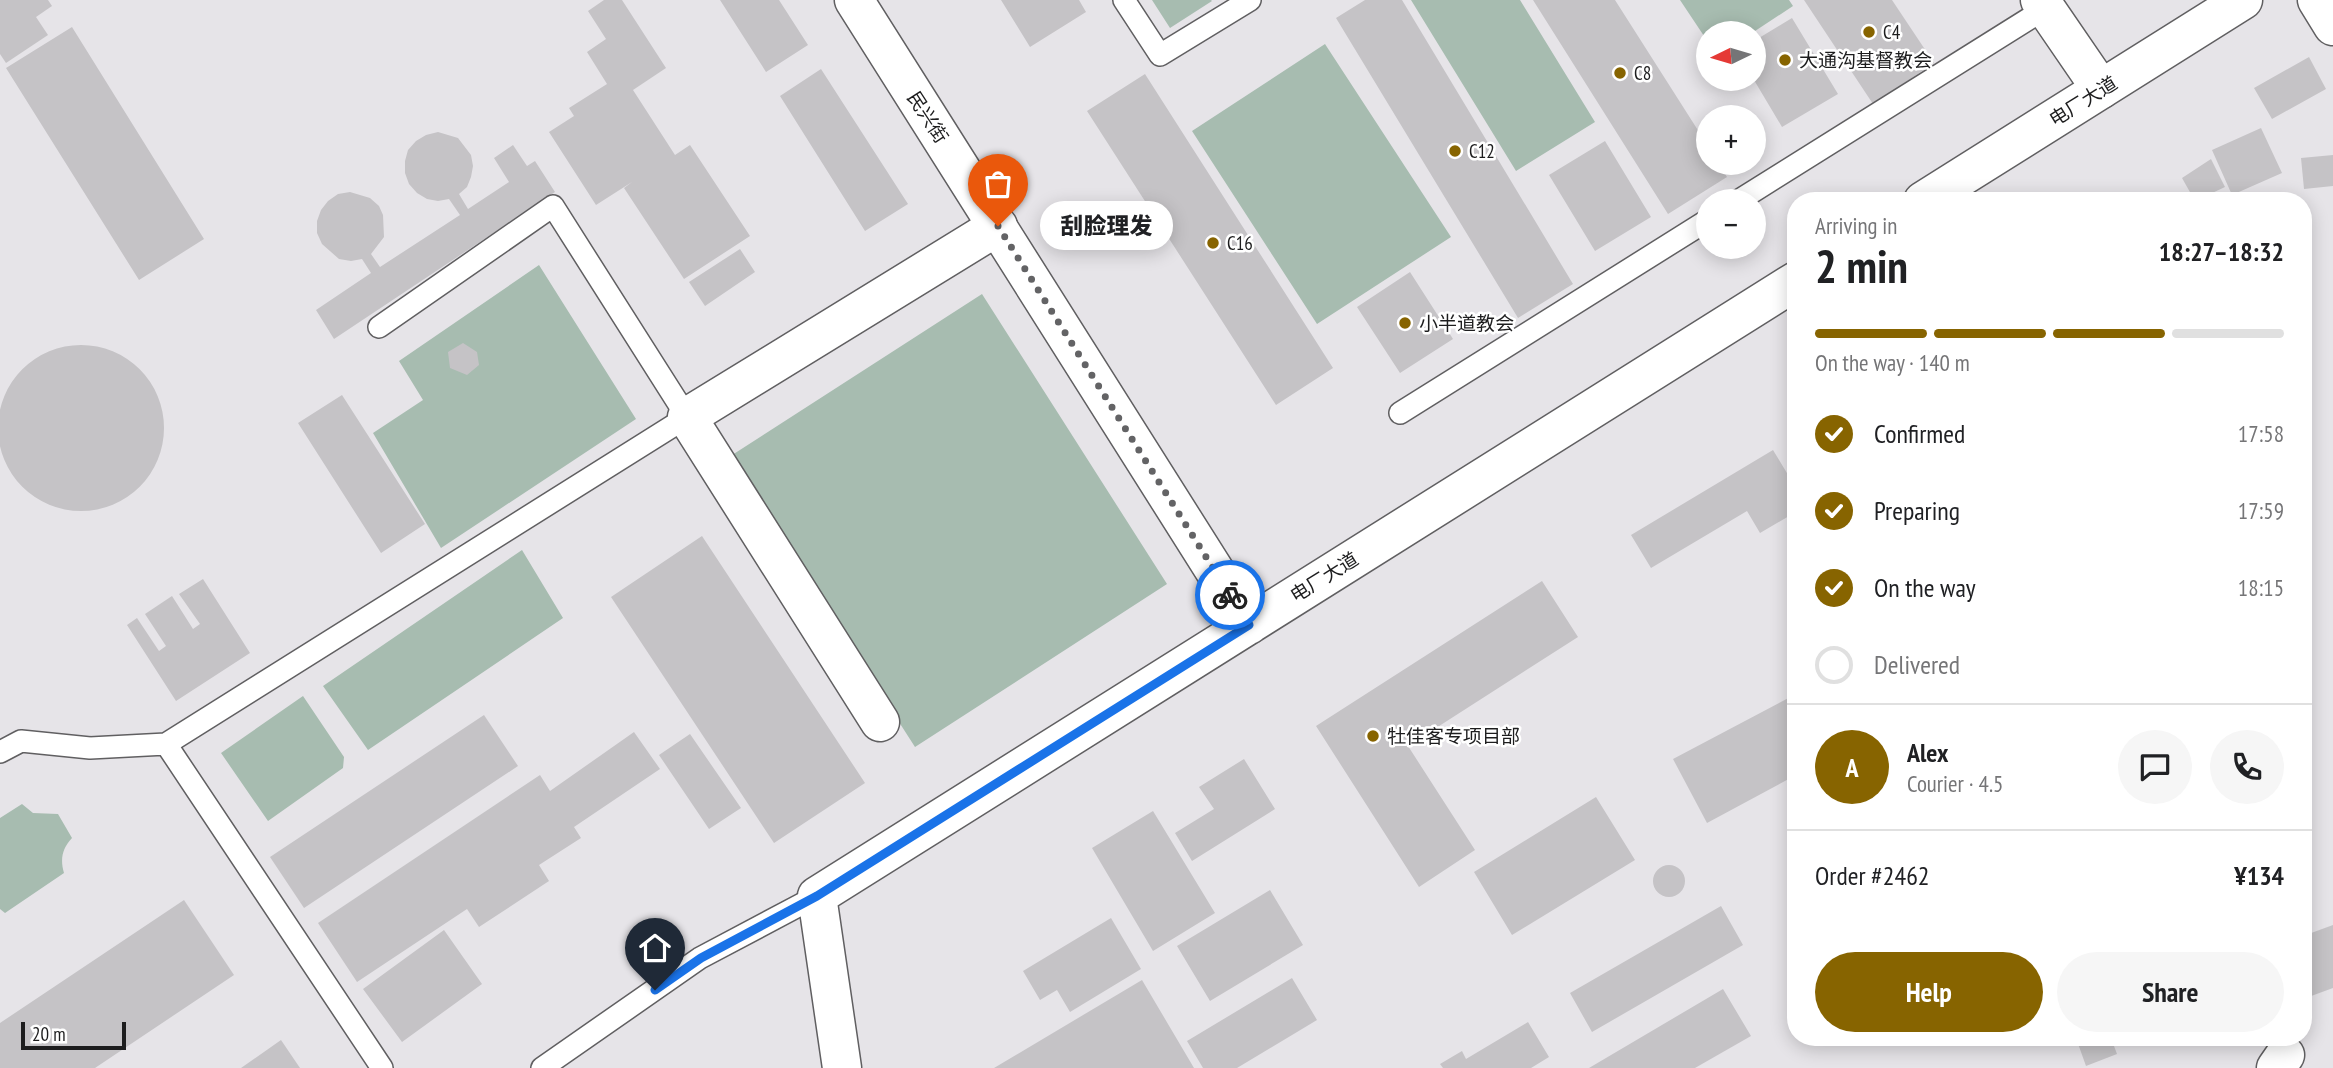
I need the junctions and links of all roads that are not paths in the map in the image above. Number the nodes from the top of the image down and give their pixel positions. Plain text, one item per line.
1 (853, 0) edge
2 (1124, 0) edge
3 (2243, 0) edge
4 (2318, 0) edge
5 (1238, 3) edge
6 (2043, 4) edge
7 (2333, 26) edge
8 (2101, 89) junction
9 (1757, 189) edge
10 (1937, 192) edge
11 (998, 226) junction
12 (1696, 228) edge
13 (1787, 287) edge
14 (379, 327) dead end
15 (1401, 413) dead end
16 (687, 417) junction
17 (1249, 625) junction
18 (880, 722) dead end
19 (166, 744) junction
20 (0, 752) edge
21 (817, 896) junction
22 (383, 1068) edge
23 (542, 1068) edge
24 (842, 1068) edge

1 - 11 street, 民兴街
2 - 5 lane
3 - 8 street, 电厂大道
4 - 7 street
6 - 8 street
6 - 9 lane
8 - 10 street, 电厂大道
11 - 16 street
11 - 17 street, 民兴街
12 - 15 lane
13 - 17 street, 电厂大道
14 - 16 lane
16 - 18 street
16 - 19 lane
17 - 21 street, 电厂大道
19 - 20 lane
19 - 22 lane
21 - 23 lane
21 - 24 street

